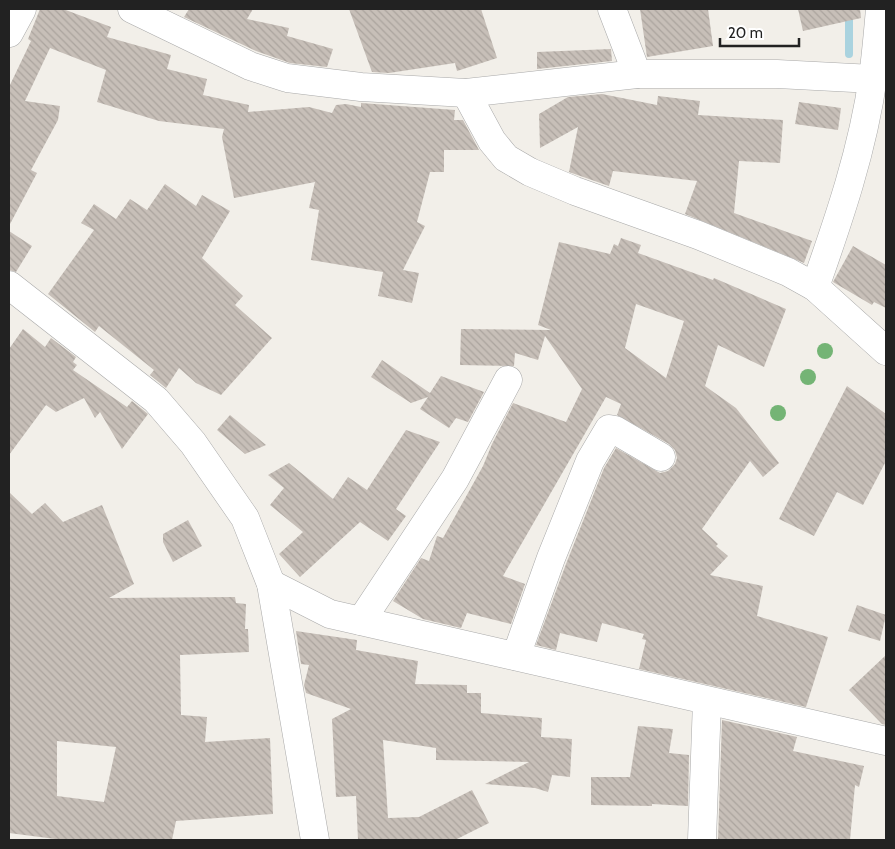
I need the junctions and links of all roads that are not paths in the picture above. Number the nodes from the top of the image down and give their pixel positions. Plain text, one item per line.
1 (22, 9) edge
2 (132, 9) edge
3 (612, 9) edge
4 (880, 9) edge
5 (9, 33) edge
6 (637, 74) junction
7 (873, 78) junction
8 (466, 93) junction
9 (9, 285) edge
10 (815, 287) junction
11 (886, 351) edge
12 (508, 380) dead end
13 (661, 457) dead end
14 (270, 584) junction
15 (361, 621) junction
16 (516, 656) junction
17 (707, 701) junction
18 (886, 741) edge
19 (315, 840) edge
20 (702, 840) edge

1 - 5 street
2 - 8 street
3 - 6 street
4 - 7 street
6 - 7 street
6 - 8 street
7 - 10 street
8 - 10 street
9 - 14 street
10 - 11 street
12 - 15 street
13 - 16 street
14 - 15 street
14 - 19 street
15 - 16 street
16 - 17 street
17 - 18 street
17 - 20 street

